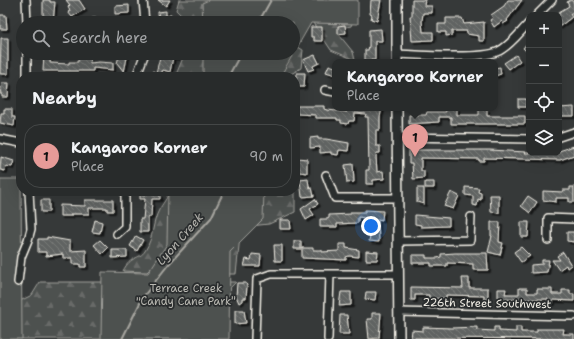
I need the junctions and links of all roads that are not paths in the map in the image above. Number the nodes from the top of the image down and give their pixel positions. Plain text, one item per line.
1 (26, 0) edge
2 (144, 0) edge
3 (397, 0) edge
4 (552, 0) edge
5 (540, 12) edge
6 (26, 16) edge
7 (145, 16) edge
8 (526, 26) edge
9 (397, 58) edge
10 (27, 60) edge
11 (142, 60) edge
12 (27, 72) edge
13 (138, 72) edge
14 (325, 90) dead end
15 (332, 91) edge
16 (397, 111) edge
17 (574, 132) edge
18 (562, 136) edge
19 (397, 137) junction
20 (0, 139) edge
21 (526, 139) edge
22 (16, 143) edge
23 (326, 175) dead end
24 (29, 196) edge
25 (125, 196) edge
26 (397, 198) junction
27 (471, 217) dead end
28 (574, 218) edge
29 (117, 234) dead end
30 (548, 240) dead end
31 (398, 241) junction
32 (330, 274) junction
33 (398, 274) junction
34 (18, 282) dead end
35 (399, 312) junction
36 (574, 316) edge
37 (255, 339) edge
38 (328, 339) edge
39 (399, 339) edge

1 - 6 street
2 - 7 street
3 - 9 main road
4 - 5 street
8 - 9 street
10 - 12 street
11 - 13 street
14 - 15 street
16 - 19 main road
17 - 18 street
19 - 21 street
19 - 26 main road
20 - 22 street
23 - 26 street
24 - 34 street
25 - 29 street
26 - 31 main road
27 - 31 street
28 - 30 street
31 - 33 main road
32 - 33 street
32 - 37 street
32 - 38 street
33 - 35 main road
35 - 36 street, 226th Street Southwest
35 - 39 main road

